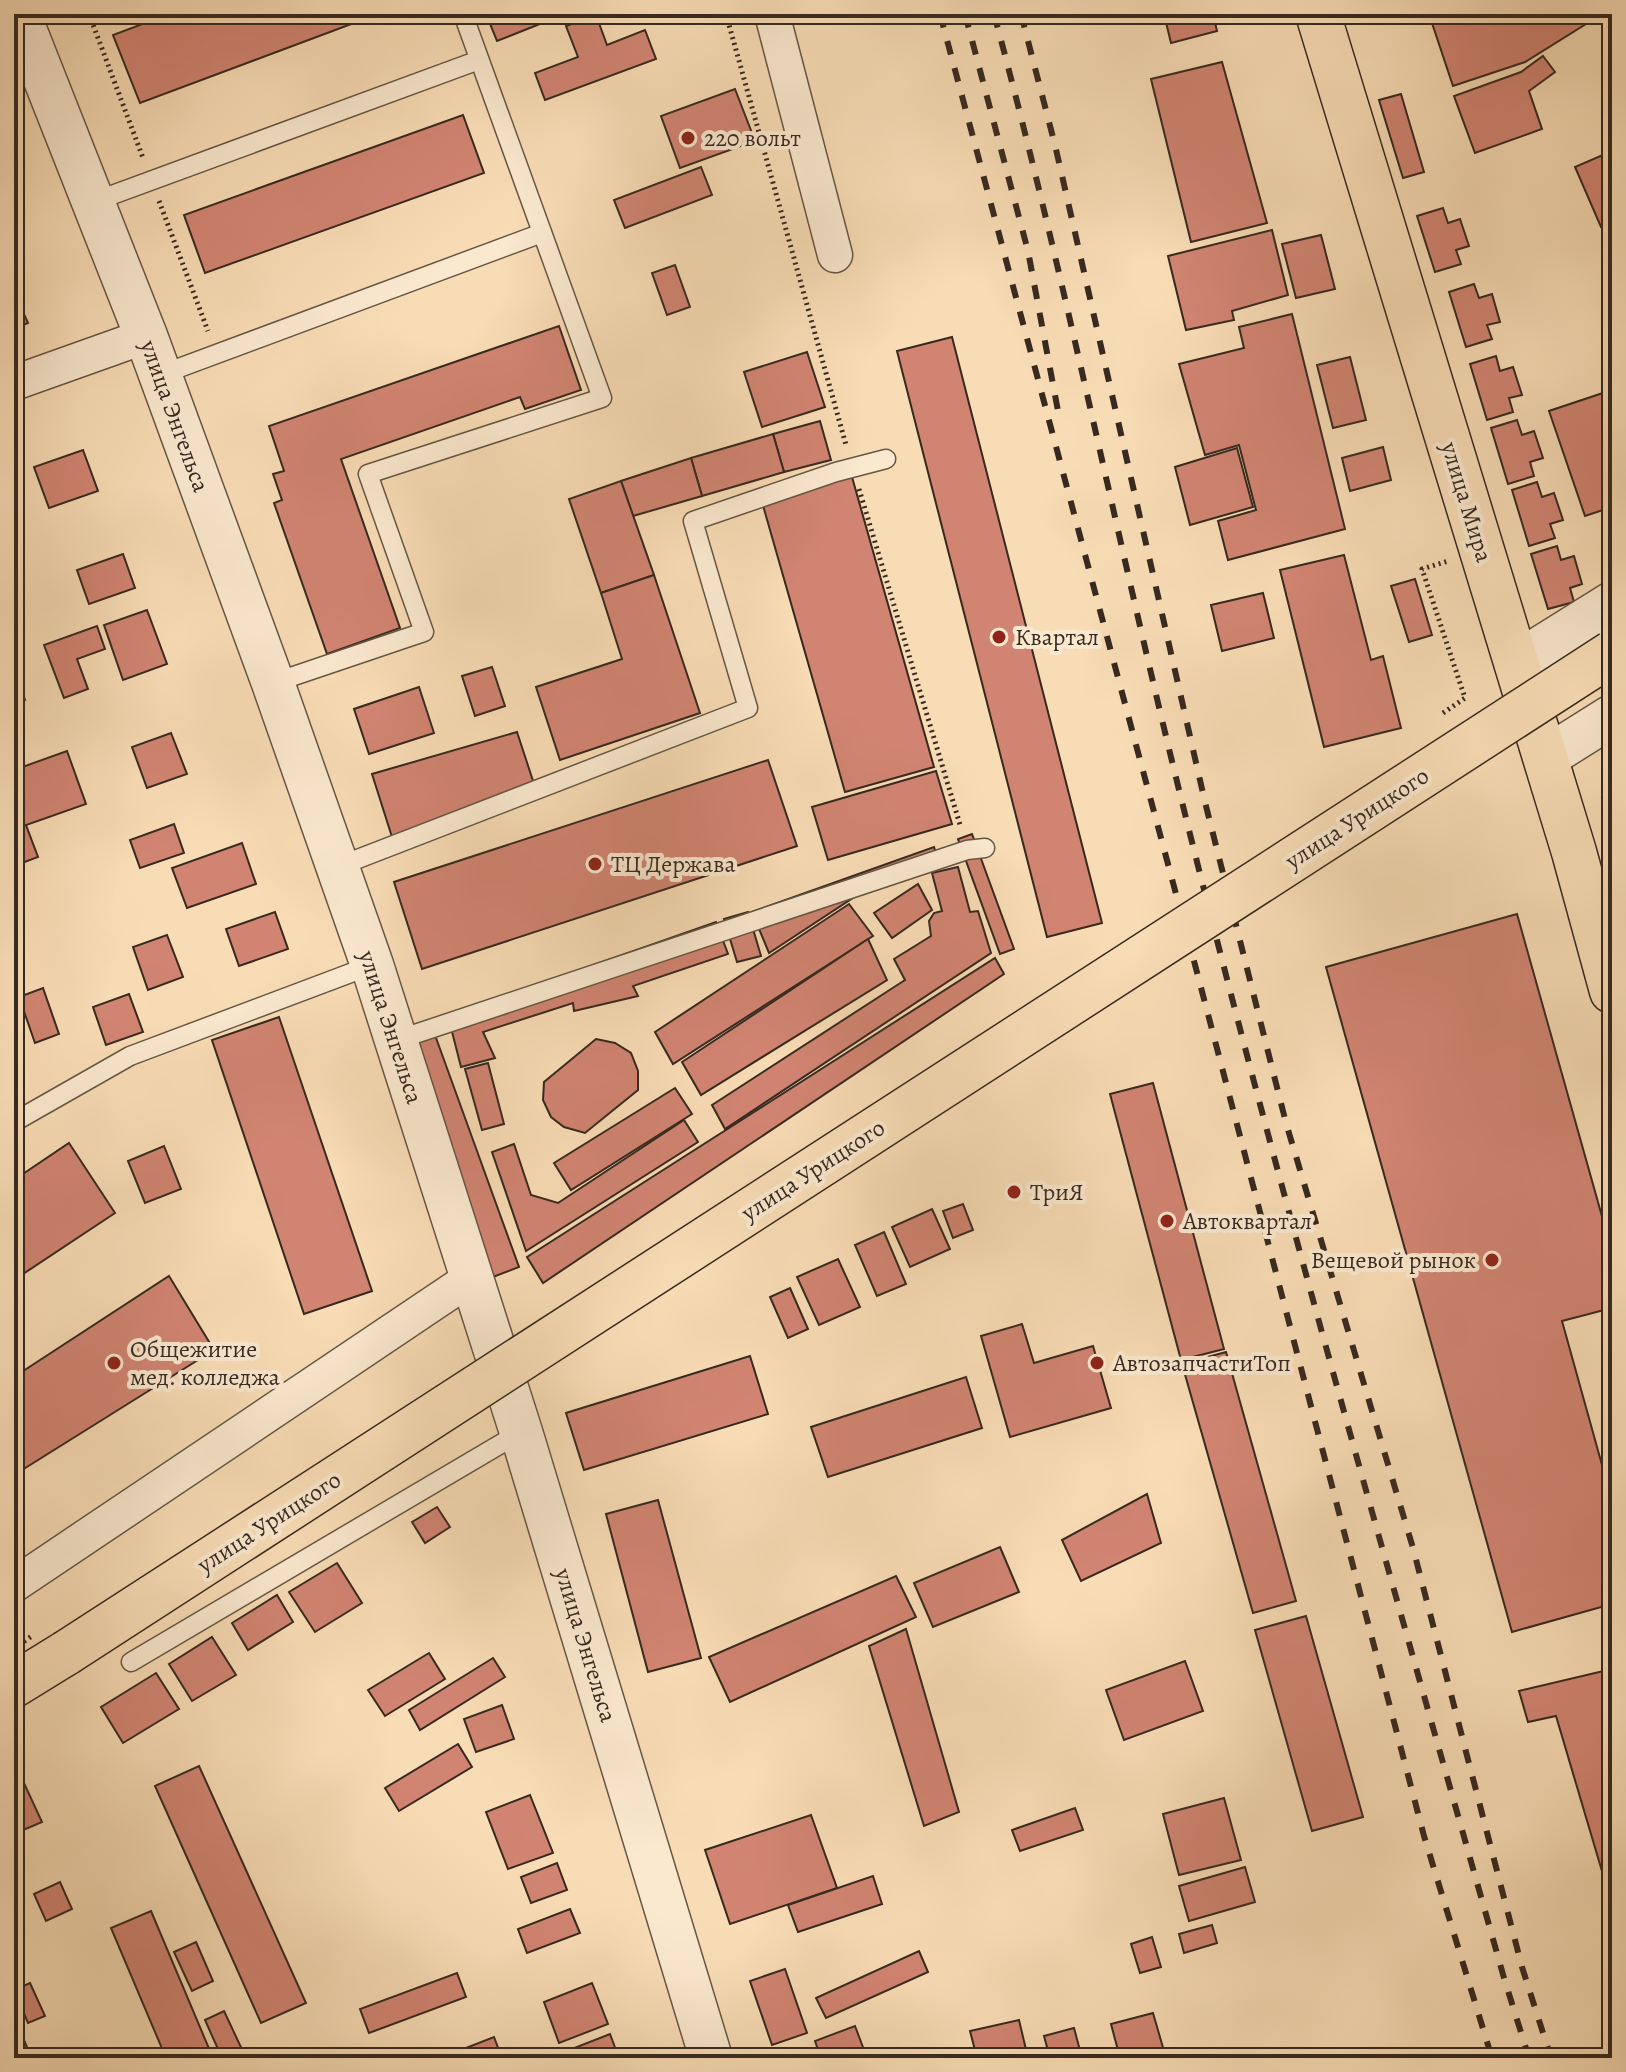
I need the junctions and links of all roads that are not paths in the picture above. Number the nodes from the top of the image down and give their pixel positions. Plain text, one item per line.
1 (463, 14) edge
2 (772, 14) edge
3 (1318, 14) edge
4 (26, 16) edge
5 (479, 60) junction
6 (93, 202) junction
7 (542, 233) junction
8 (835, 255) dead end
9 (146, 336) junction
10 (160, 375) junction
11 (14, 383) edge
12 (886, 459) dead end
13 (1612, 603) edge
14 (1612, 653) edge
15 (1516, 663) junction
16 (273, 683) junction
17 (1612, 716) edge
18 (1545, 758) junction
19 (976, 849) road end
20 (337, 867) junction
21 (372, 965) junction
22 (1612, 991) edge
23 (397, 1040) junction
24 (14, 1122) edge
25 (471, 1278) junction
26 (521, 1432) junction
27 (14, 1585) edge
28 (131, 1662) dead end
29 (14, 1685) edge
30 (711, 2058) edge

1 - 5 lane
2 - 8 street
3 - 15 main road, улица Мира
4 - 6 street, улица Энгельса
5 - 6 lane
5 - 7 lane
6 - 9 street, улица Энгельса
7 - 10 lane
7 - 16 lane
9 - 10 street, улица Энгельса
9 - 11 street
10 - 16 street, улица Энгельса
12 - 20 lane
13 - 15 street
14 - 29 main road, улица Урицкого, bridge
15 - 18 main road, улица Мира
16 - 20 street, улица Энгельса
17 - 18 street
18 - 22 main road, улица Мира
19 - 23 lane
20 - 21 street, улица Энгельса
21 - 23 street, улица Энгельса
21 - 24 lane
23 - 25 street, улица Энгельса
25 - 26 street, улица Энгельса
25 - 27 street
26 - 28 lane
26 - 30 street, улица Энгельса

